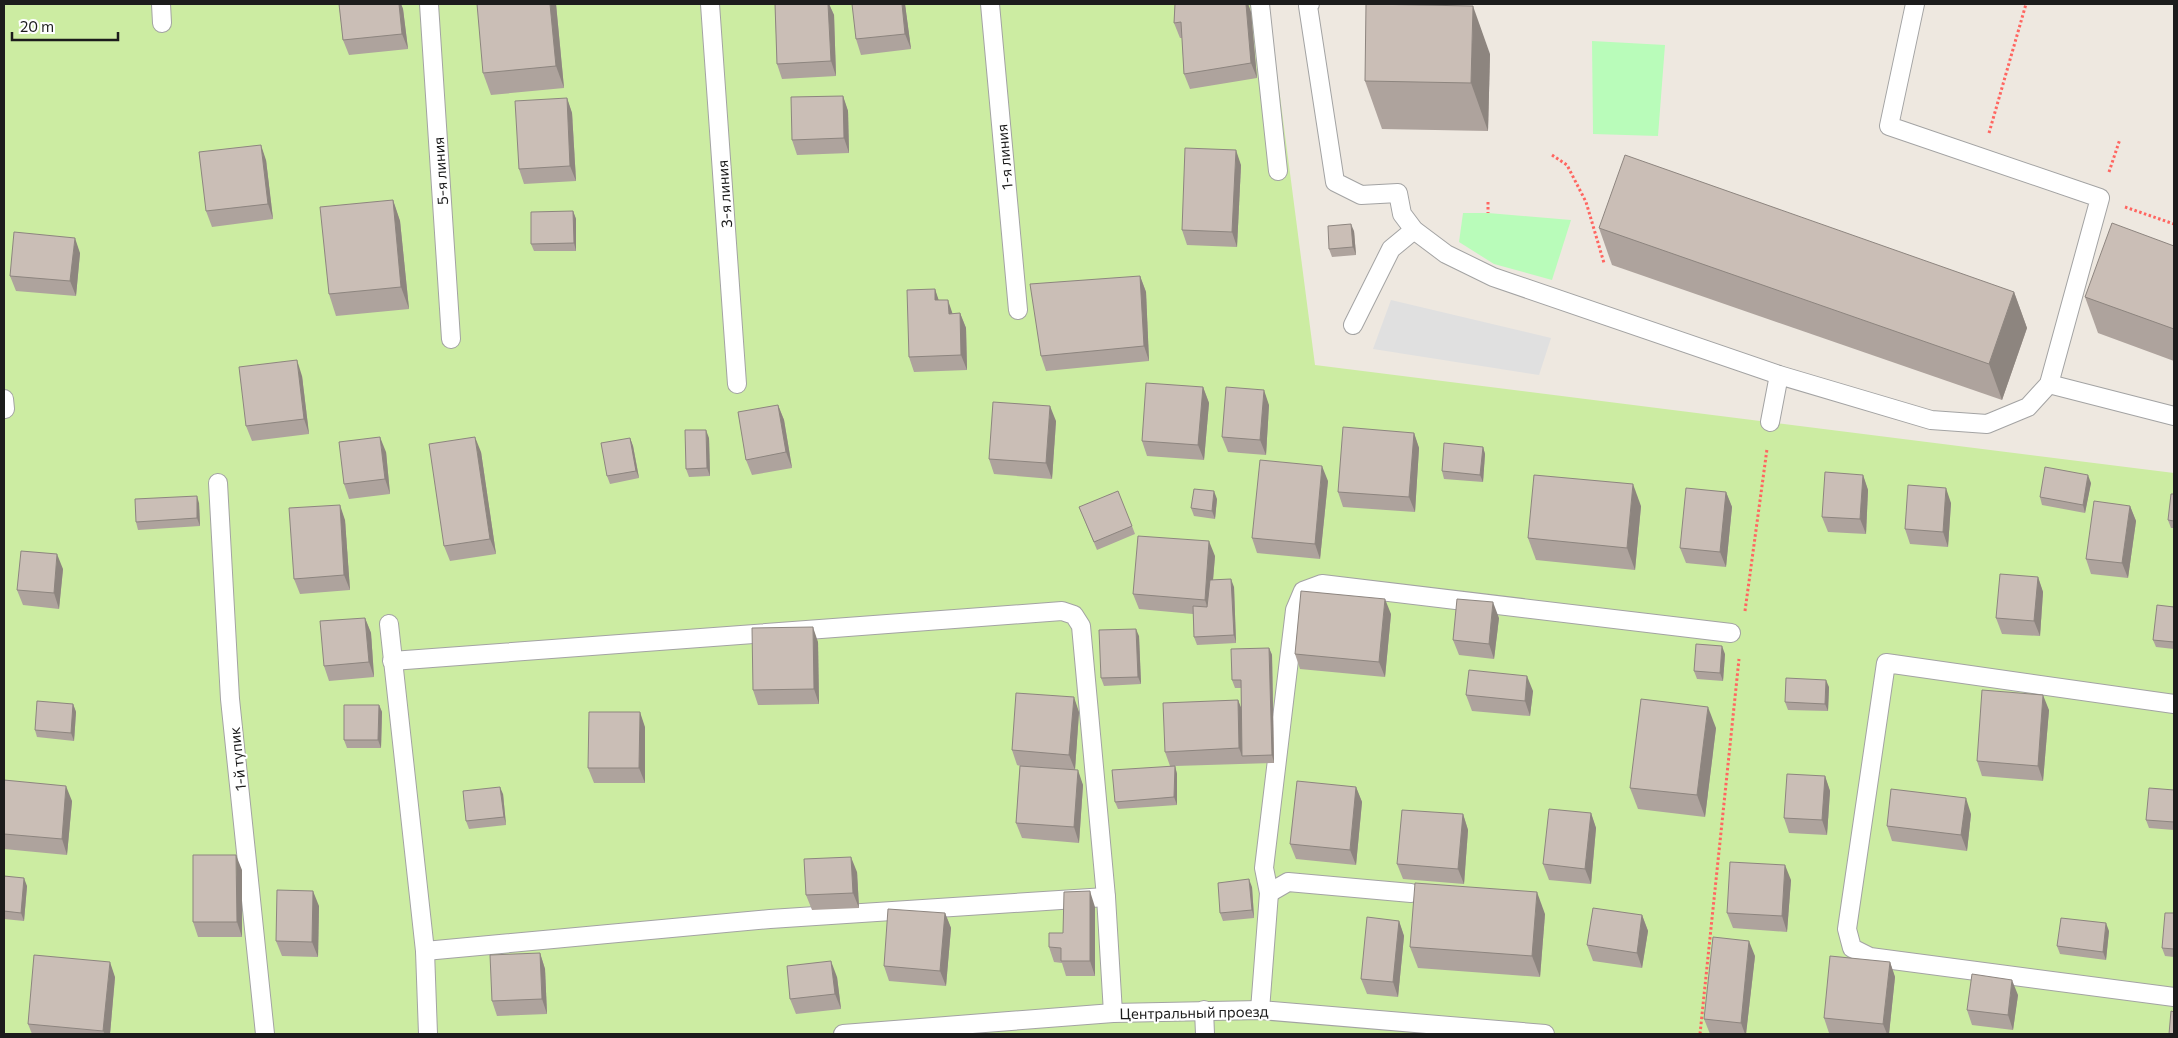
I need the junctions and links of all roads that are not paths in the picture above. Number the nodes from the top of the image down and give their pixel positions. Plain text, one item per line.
1 (160, 4) edge
2 (429, 4) edge
3 (710, 4) edge
4 (990, 4) edge
5 (1260, 4) edge
6 (1310, 4) edge
7 (1914, 4) edge
8 (162, 23) dead end
9 (1278, 171) dead end
10 (1414, 230) junction
11 (1018, 310) dead end
12 (1353, 325) dead end
13 (452, 339) dead end
14 (1779, 375) junction
15 (737, 384) dead end
16 (2049, 384) junction
17 (2174, 416) edge
18 (1770, 422) road end
19 (218, 482) dead end
20 (389, 624) dead end
21 (1731, 633) dead end
22 (392, 661) junction
23 (2174, 704) edge
24 (1269, 893) junction
25 (1411, 893) dead end
26 (1106, 897) junction
27 (425, 951) junction
28 (2174, 997) edge
29 (1204, 1010) junction
30 (1260, 1010) junction
31 (1113, 1013) junction
32 (265, 1034) edge
33 (428, 1034) edge
34 (844, 1034) edge
35 (1205, 1034) edge
36 (1545, 1034) edge

1 - 8 lane
2 - 13 lane, 5-я линия
3 - 15 lane, 3-я линия
4 - 11 lane, 1-я линия
5 - 9 lane
6 - 10 lane
7 - 16 lane
10 - 12 lane
10 - 14 lane
14 - 16 lane
14 - 18 lane
16 - 17 lane
19 - 32 lane, 1-й тупик
20 - 22 lane
21 - 24 lane
22 - 26 lane
22 - 27 lane
23 - 28 lane
24 - 25 lane
24 - 30 lane
26 - 27 lane
26 - 31 lane
27 - 33 lane
29 - 30 lane, Центральный проезд
29 - 31 lane, Центральный проезд
29 - 35 lane
30 - 36 lane, Центральный проезд
31 - 34 lane, Центральный проезд

